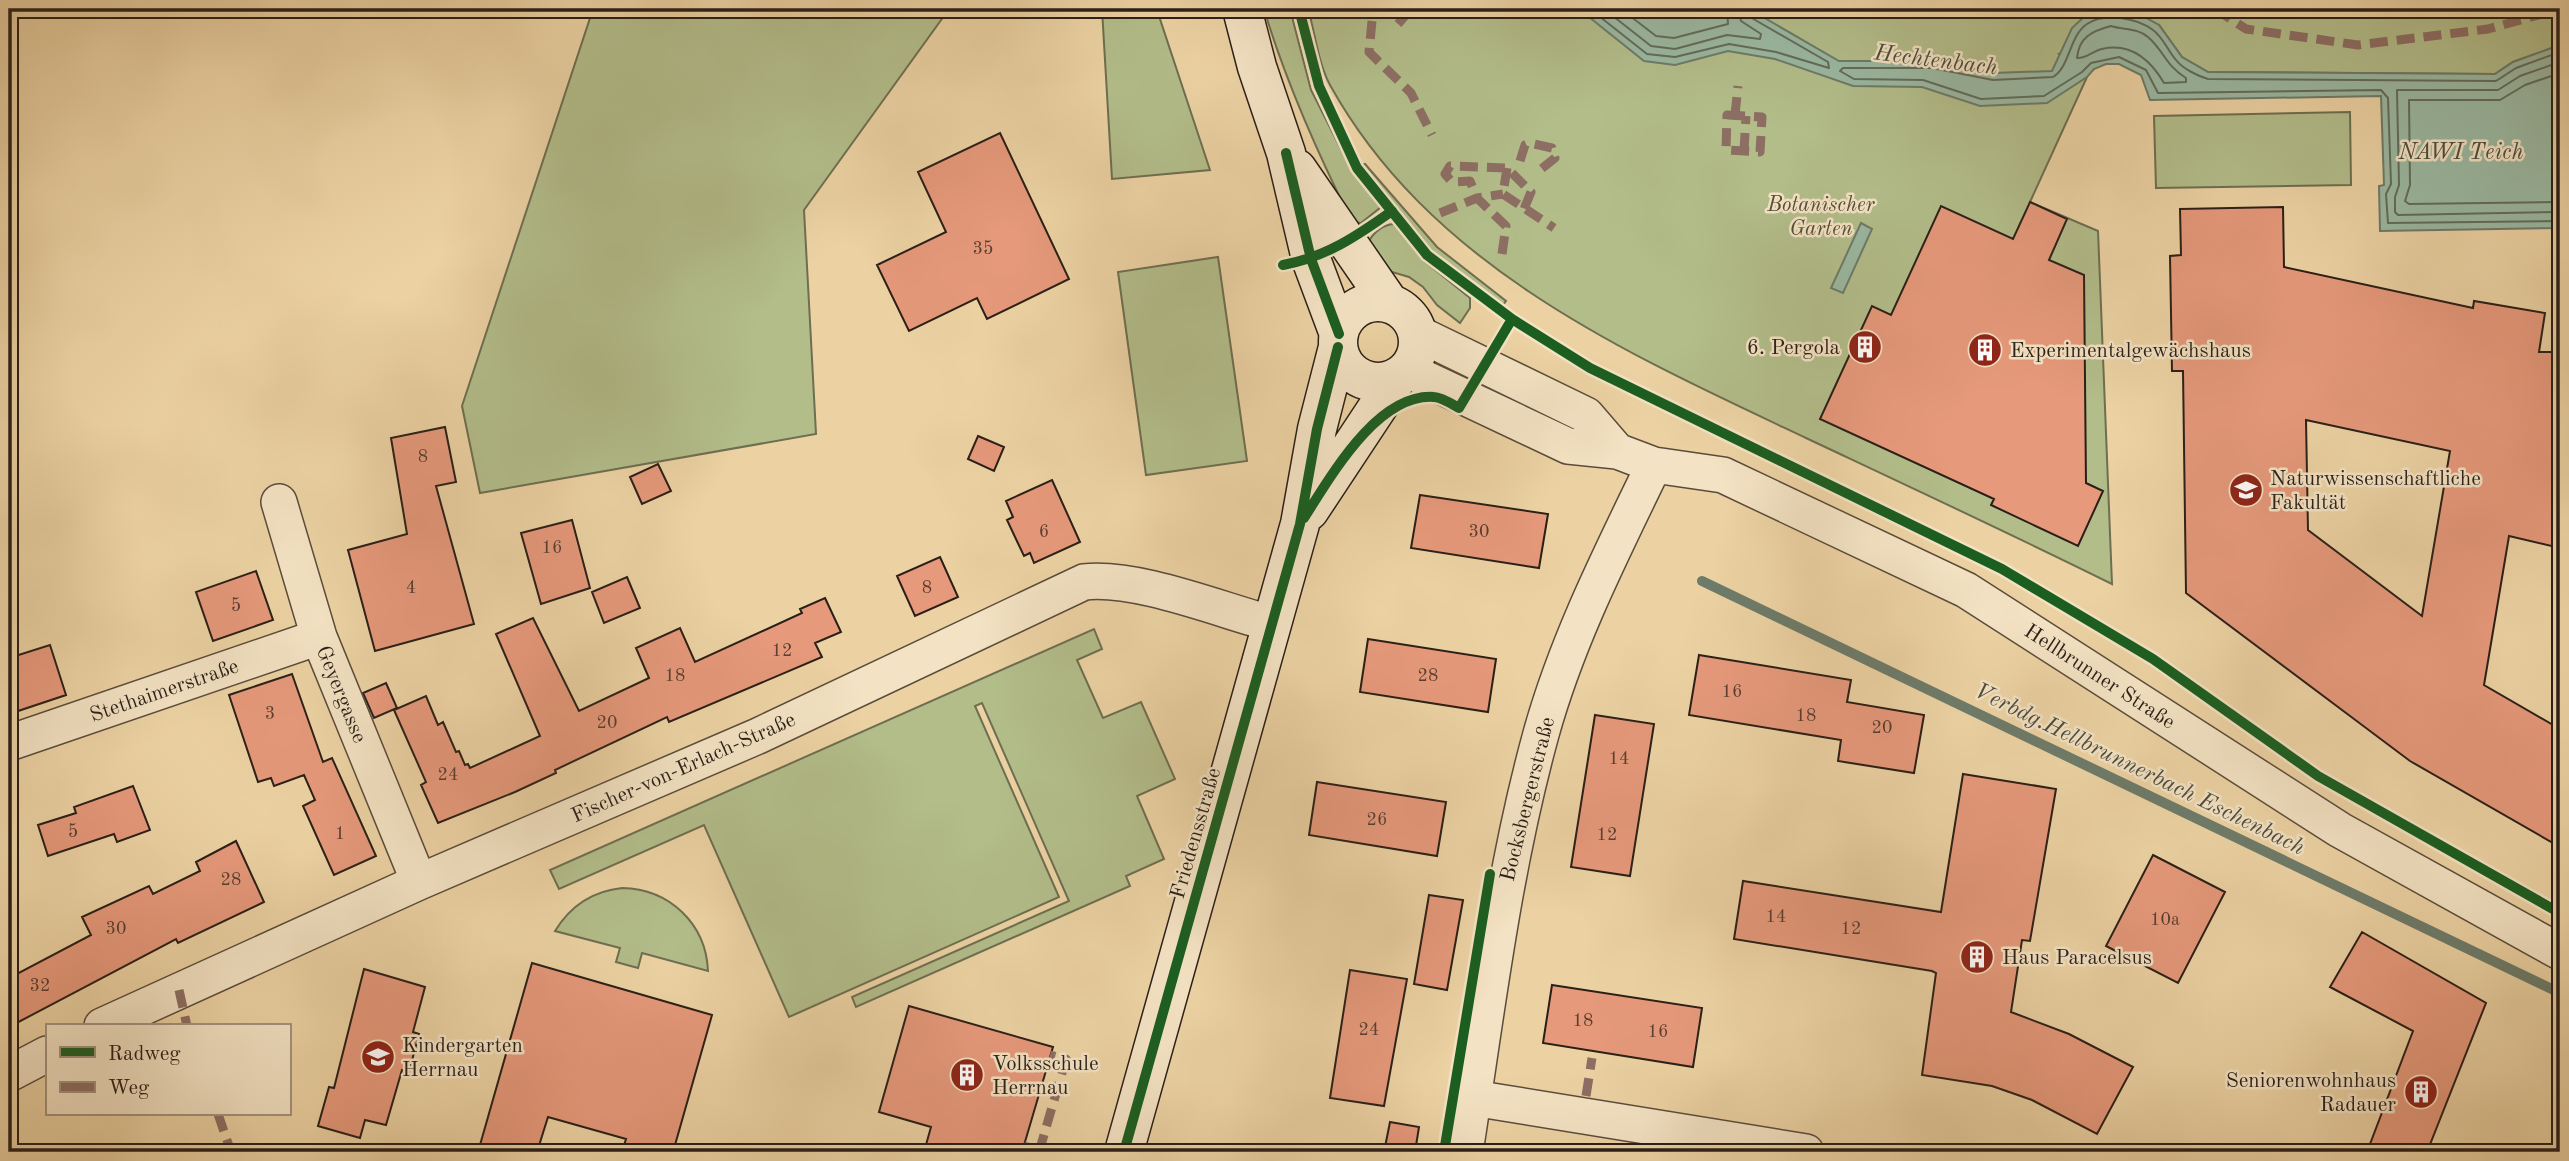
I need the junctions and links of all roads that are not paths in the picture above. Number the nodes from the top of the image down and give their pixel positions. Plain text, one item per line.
1 (1242, 9) edge
2 (1286, 153) junction
3 (1391, 304) junction
4 (1417, 333) junction
5 (1339, 341) junction
6 (1402, 374) junction
7 (1617, 451) junction
8 (1654, 465) junction
9 (279, 502) dead end
10 (1300, 524) junction
11 (1273, 624) junction
12 (319, 637) junction
13 (9, 743) edge
14 (419, 883) junction
15 (2560, 952) edge
16 (106, 1024) edge
17 (46, 1055) edge
18 (9, 1074) edge
19 (1473, 1098) junction
20 (1124, 1152) edge
21 (1465, 1152) edge
22 (1806, 1152) edge

1 - 2 street
2 - 3 street
2 - 5 street
3 - 4 street
3 - 5 street
4 - 6 street
4 - 7 street, Hellbrunner Straße
5 - 6 street
5 - 10 street, Friedensstraße
6 - 7 street, Hellbrunner Straße
6 - 10 street, Friedensstraße
7 - 8 street, Hellbrunner Straße
8 - 15 street, Hellbrunner Straße
8 - 19 street, Bocksbergerstraße
9 - 12 street, Geyergasse
10 - 11 street, Friedensstraße
11 - 14 street, Fischer-von-Erlach-Straße
11 - 20 street, Friedensstraße
12 - 13 street, Stethaimerstraße
12 - 14 street, Geyergasse
14 - 16 street, Fischer-von-Erlach-Straße
17 - 18 street
19 - 21 street, Bocksbergerstraße
19 - 22 street

